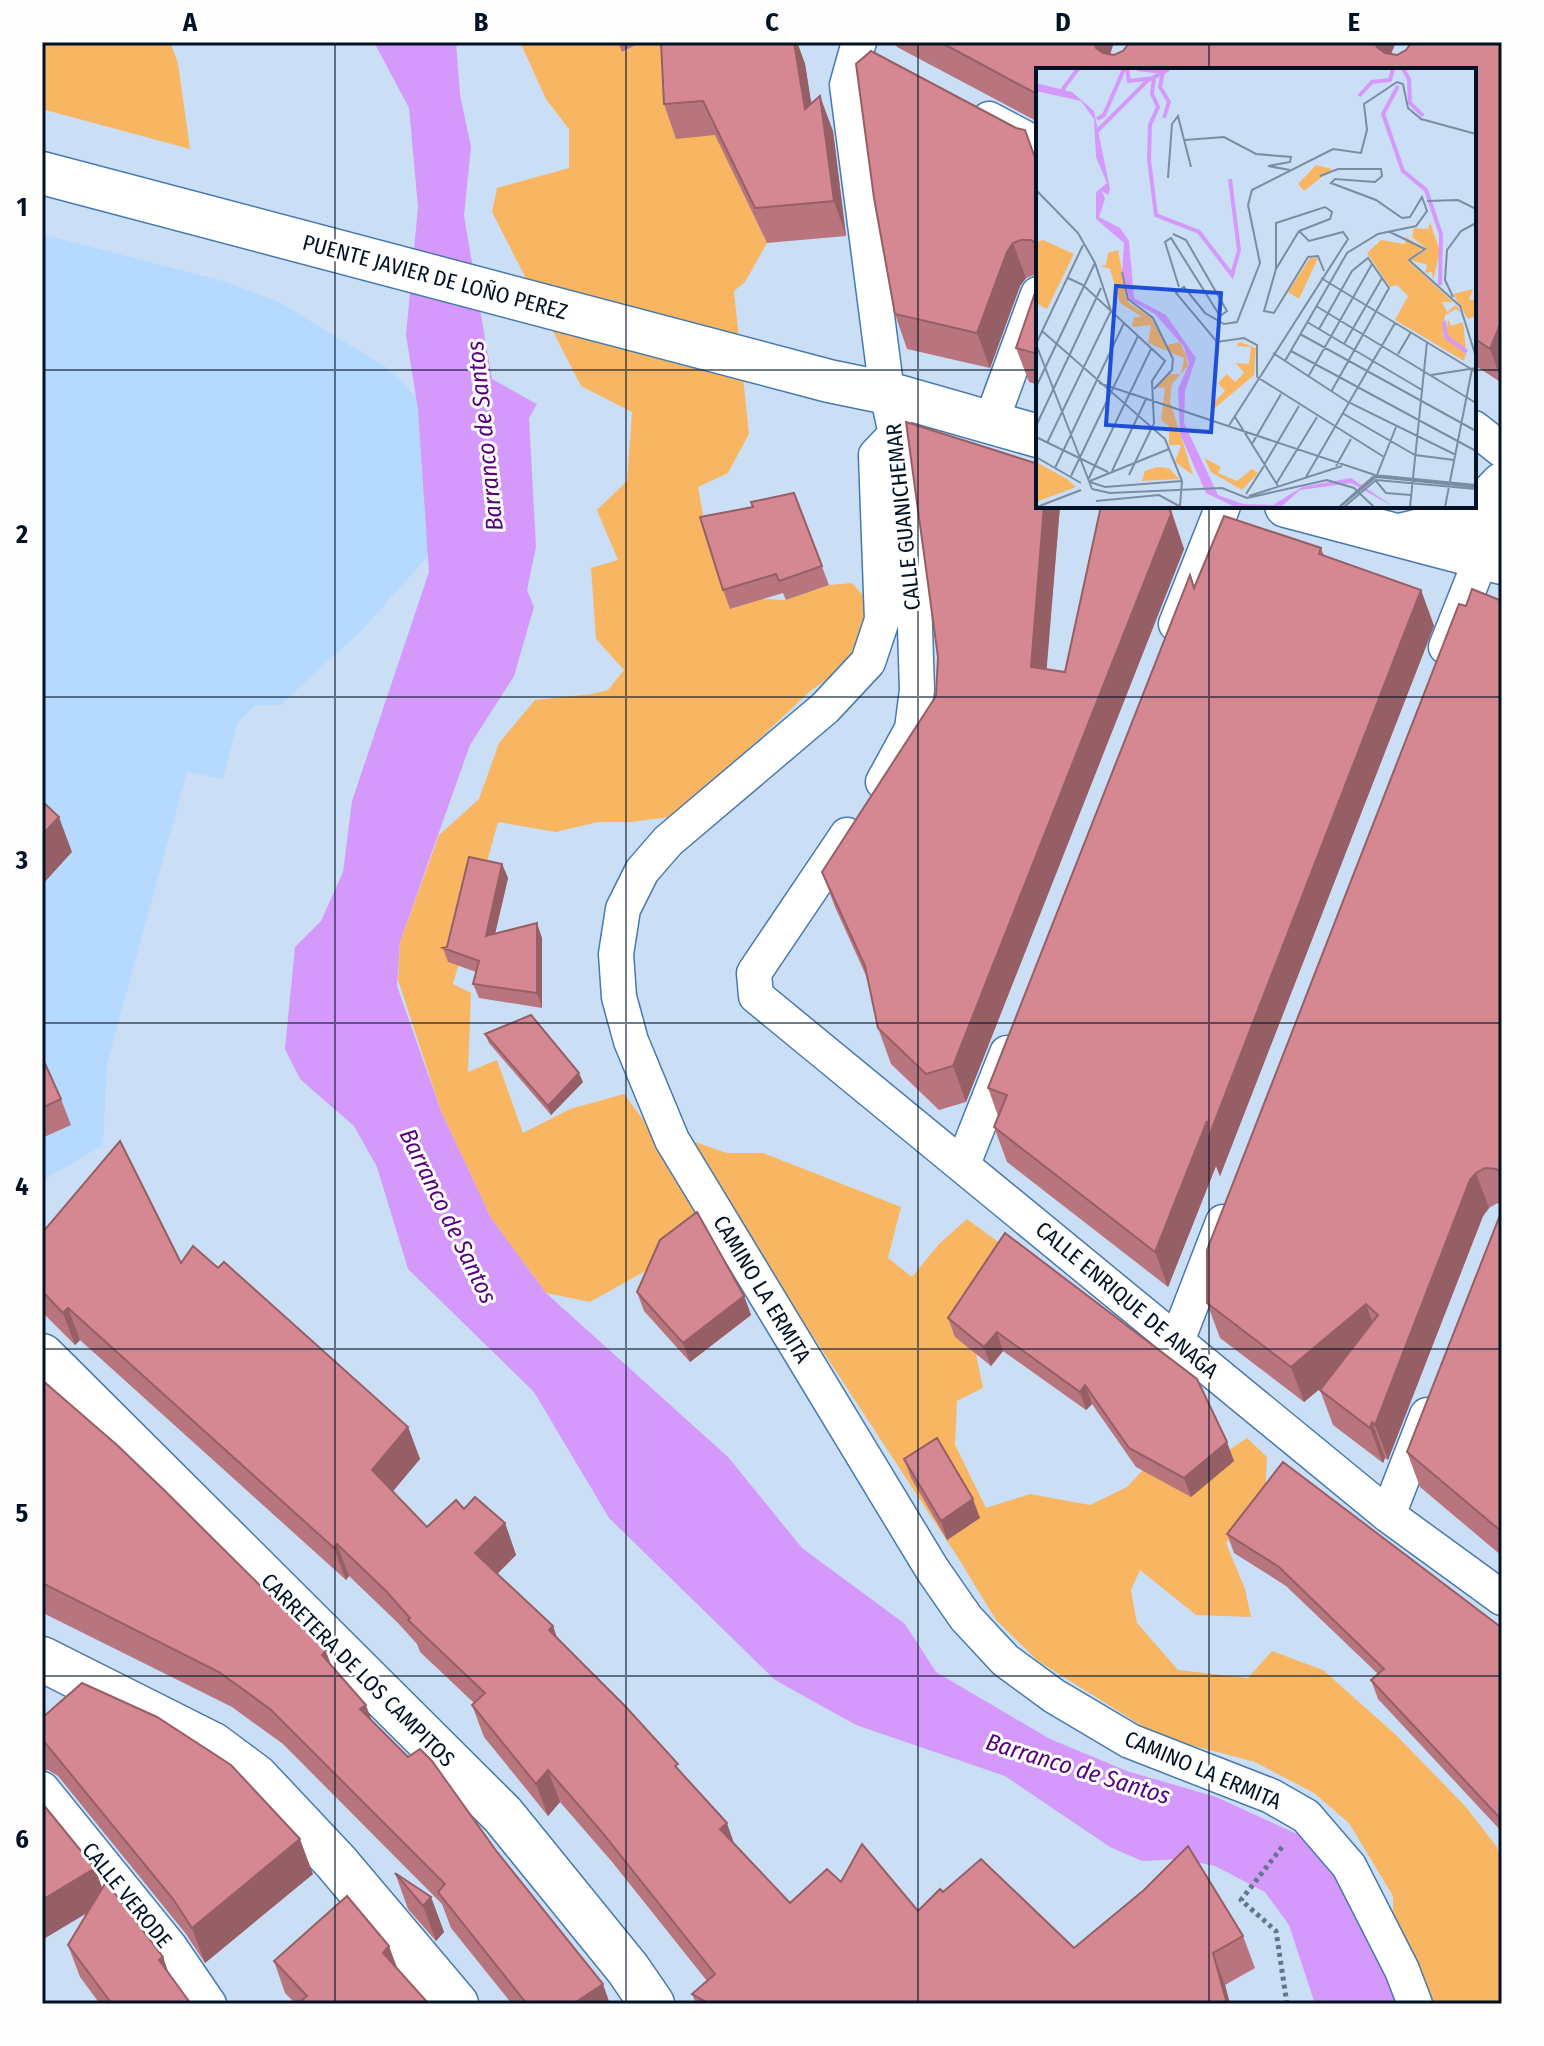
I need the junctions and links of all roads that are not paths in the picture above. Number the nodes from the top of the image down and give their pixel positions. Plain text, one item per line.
1 (862, 49) edge
2 (968, 108) edge
3 (1036, 144) edge
4 (42, 173) edge
5 (1036, 299) edge
6 (887, 393) junction
7 (991, 422) junction
8 (1476, 430) edge
9 (896, 434) junction
10 (1036, 435) edge
11 (1502, 450) edge
12 (1502, 484) edge
13 (1502, 506) edge
14 (1222, 508) edge
15 (1294, 508) edge
16 (1399, 535) junction
17 (1491, 560) edge
18 (1165, 652) edge
19 (1435, 675) edge
20 (756, 996) joint
21 (1021, 1018) edge
22 (963, 1164) junction
23 (1235, 1193) edge
24 (1177, 1341) junction
25 (42, 1356) edge
26 (1439, 1384) edge
27 (1388, 1515) junction
28 (1502, 1598) edge
29 (42, 1659) edge
30 (42, 1789) edge
31 (209, 2004) edge
32 (456, 2004) edge
33 (652, 2004) edge
34 (1415, 2004) edge

1 - 6 street, CALLE GUANICHEMAR
2 - 3 street
4 - 6 street, PUENTE JAVIER DE LOÑO PEREZ
5 - 7 street
6 - 7 street, PUENTE JAVIER DE LOÑO PEREZ
6 - 9 street, CALLE GUANICHEMAR
7 - 10 street, PUENTE JAVIER DE LOÑO PEREZ
8 - 11 street
9 - 20 street, CALLE GUANICHEMAR
9 - 34 street, CAMINO LA ERMITA
12 - 16 street
13 - 17 street
14 - 18 street
15 - 16 street
16 - 17 street
17 - 19 street
20 - 22 street, CALLE ENRIQUE DE ANAGA
21 - 22 street
22 - 24 street, CALLE ENRIQUE DE ANAGA
23 - 24 street
24 - 27 street, CALLE ENRIQUE DE ANAGA
25 - 33 main road, CARRETERA DE LOS CAMPITOS
26 - 27 street
27 - 28 street, CALLE ENRIQUE DE ANAGA
29 - 32 main road
30 - 31 street, CALLE VERODE

